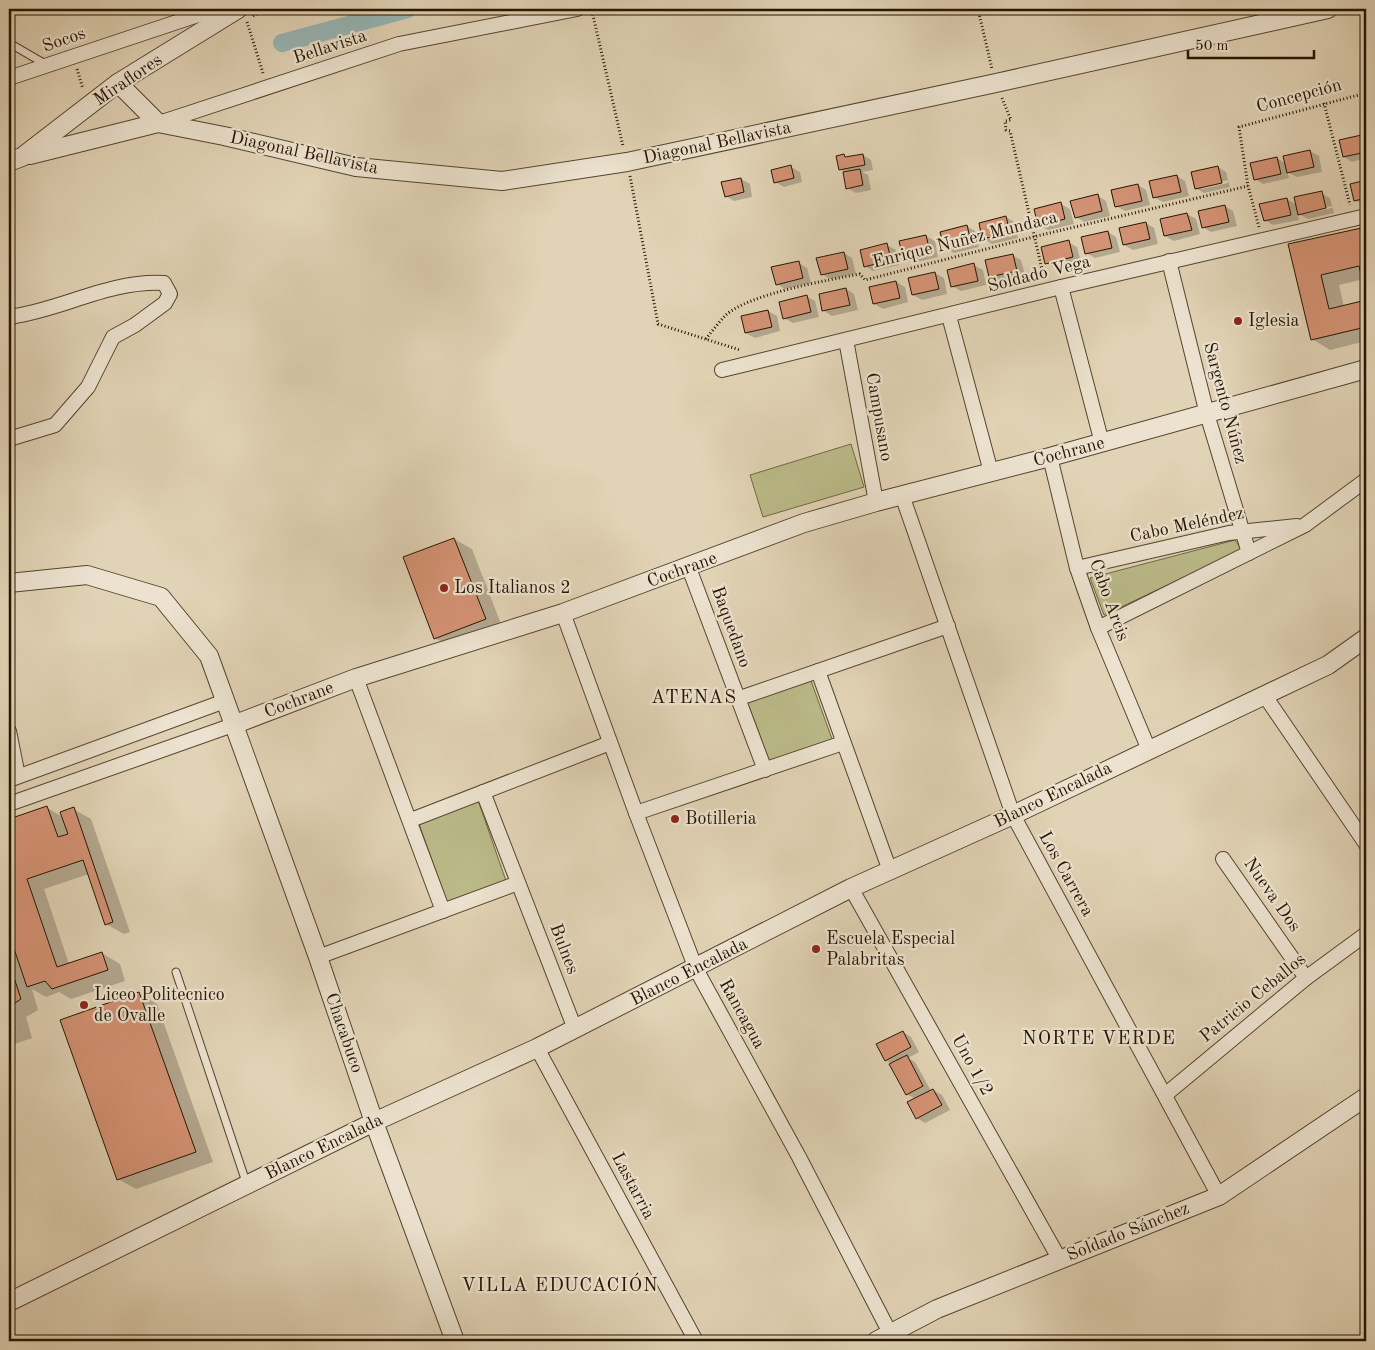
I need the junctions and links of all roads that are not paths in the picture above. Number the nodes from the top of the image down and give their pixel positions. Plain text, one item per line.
1 (216, 9) edge
2 (238, 9) edge
3 (577, 9) edge
4 (1328, 9) edge
5 (9, 44) edge
6 (47, 66) junction
7 (9, 78) edge
8 (118, 83) junction
9 (158, 123) junction
10 (15, 160) edge
11 (1360, 217) edge
12 (1169, 261) junction
13 (1061, 287) junction
14 (949, 316) junction
15 (9, 317) edge
16 (846, 340) junction
17 (1366, 369) edge
18 (722, 370) dead end
19 (1207, 414) junction
20 (9, 439) edge
21 (1102, 443) junction
22 (1050, 457) junction
23 (991, 472) junction
24 (1366, 480) edge
25 (902, 495) junction
26 (876, 502) junction
27 (1305, 525) junction
28 (1241, 531) junction
29 (1249, 554) junction
30 (689, 568) junction
31 (1077, 568) junction
32 (9, 583) edge
33 (562, 613) junction
34 (948, 626) junction
35 (1098, 628) junction
36 (1366, 638) edge
37 (818, 671) junction
38 (356, 678) junction
39 (1266, 696) junction
40 (738, 699) junction
41 (225, 701) junction
42 (234, 725) junction
43 (9, 731) edge
44 (610, 743) junction
45 (843, 743) junction
46 (1149, 750) junction
47 (765, 770) junction
48 (13, 778) edge
49 (483, 792) junction
50 (9, 804) edge
51 (636, 813) junction
52 (1013, 816) junction
53 (410, 820) junction
54 (1366, 844) edge
55 (1223, 859) dead end
56 (890, 870) junction
57 (518, 883) junction
58 (852, 888) junction
59 (443, 911) junction
60 (1366, 934) edge
61 (318, 957) junction
62 (696, 969) junction
63 (176, 972) dead end
64 (1306, 978) junction
65 (575, 1029) junction
66 (538, 1048) junction
67 (1165, 1095) junction
68 (1366, 1097) edge
69 (374, 1122) junction
70 (247, 1185) junction
71 (1219, 1196) junction
72 (1060, 1260) junction
73 (9, 1302) edge
74 (883, 1337) edge
75 (455, 1341) edge
76 (696, 1341) edge

1 - 6 street, Socos
2 - 8 street, Miraflores
3 - 9 street, Bellavista
4 - 9 street, Diagonal Bellavista
5 - 6 lane
6 - 7 street, Socos
8 - 9 street
8 - 10 street, Miraflores
9 - 10 street, Miraflores
11 - 12 street, Soldado Vega
12 - 13 street, Soldado Vega
12 - 19 street, Sargento Núñez
13 - 14 street, Soldado Vega
13 - 21 street
14 - 16 street, Soldado Vega
14 - 23 street
15 - 20 street
16 - 18 street, Soldado Vega
16 - 26 street, Campusano
17 - 19 street, Cochrane
19 - 21 street, Cochrane
19 - 28 street, Sargento Núñez
21 - 22 street, Cochrane
22 - 23 street, Cochrane
22 - 31 street, Cabo Arcis
23 - 25 street, Cochrane
24 - 27 street
25 - 26 street, Cochrane
25 - 34 street, Los Carrera
26 - 30 street, Cochrane
27 - 28 street, Cabo Meléndez
27 - 29 street
28 - 29 street, Sargento Núñez
28 - 31 street, Cabo Meléndez
29 - 35 street
30 - 33 street, Cochrane
30 - 40 street, Baquedano
31 - 35 street, Cabo Arcis
32 - 41 street, Chacabuco
33 - 38 street, Cochrane
33 - 44 street, Rancagua
34 - 37 street
34 - 52 street, Los Carrera
35 - 46 street, Cabo Arcis
36 - 39 street, Blanco Encalada
37 - 40 street
37 - 45 street
38 - 42 street, Cochrane
38 - 53 street
39 - 46 street, Blanco Encalada
39 - 54 street
40 - 47 street, Baquedano
41 - 42 street, Chacabuco
41 - 48 street
42 - 50 street, Cochrane
42 - 61 street, Chacabuco
43 - 48 street
44 - 49 street
44 - 51 street, Rancagua
45 - 47 street
45 - 56 street
46 - 52 street, Blanco Encalada
47 - 51 street
49 - 53 street
49 - 57 street, Bulnes
51 - 62 street, Rancagua
52 - 56 street, Blanco Encalada
52 - 67 street, Los Carrera
53 - 59 street
55 - 64 street, Nueva Dos
56 - 58 street, Blanco Encalada
57 - 59 street
57 - 65 street, Bulnes
58 - 62 street, Blanco Encalada
58 - 72 street, Uno 1/2
59 - 61 street
60 - 64 street, Patricio Ceballos
61 - 69 street, Chacabuco
62 - 65 street, Blanco Encalada
62 - 74 street, Rancagua
63 - 70 lane
64 - 67 street, Patricio Ceballos
65 - 66 street, Blanco Encalada
66 - 69 street, Blanco Encalada
66 - 76 street, Lastarria
67 - 71 street, Los Carrera
68 - 71 street, Soldado Sánchez
69 - 70 street, Blanco Encalada
69 - 75 street, Chacabuco
70 - 73 street, Blanco Encalada
71 - 72 street, Soldado Sánchez
72 - 74 street, Soldado Sánchez

